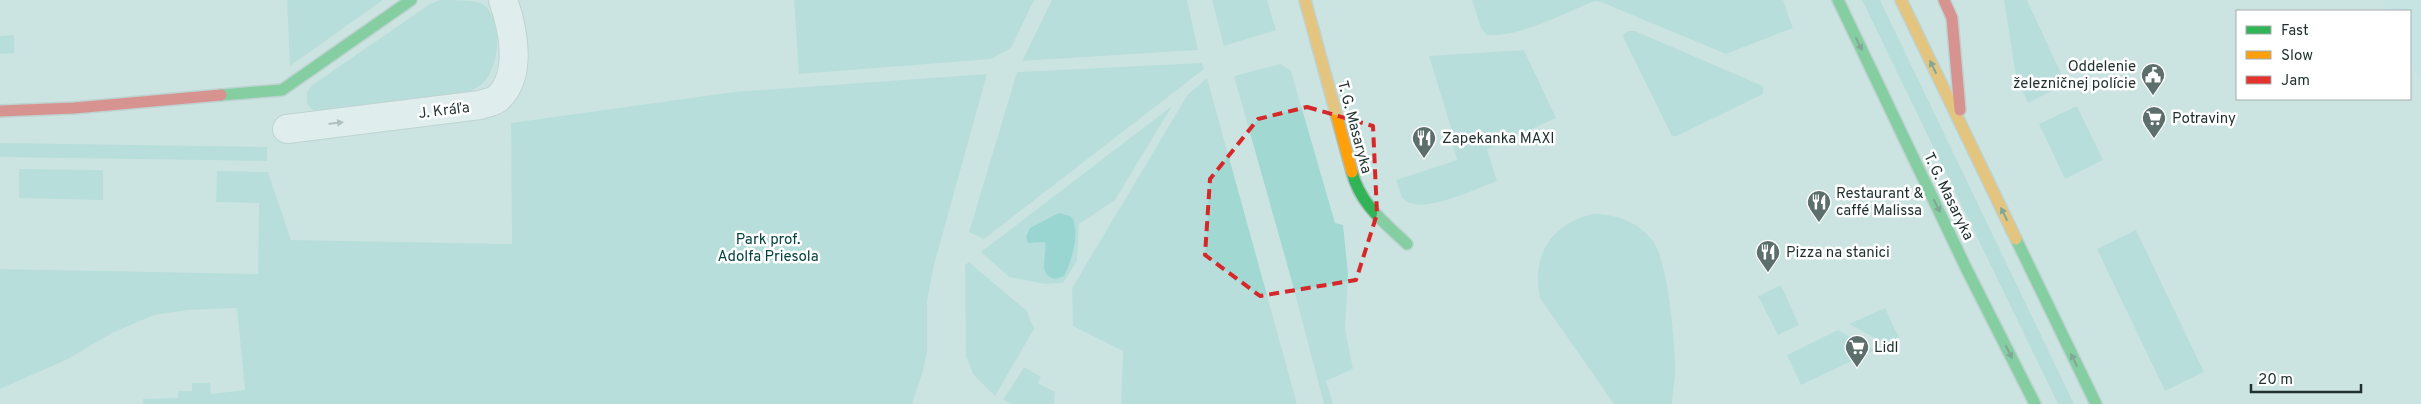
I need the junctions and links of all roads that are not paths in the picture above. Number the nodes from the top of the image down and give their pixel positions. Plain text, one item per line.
1 (411, 0) edge
2 (503, 0) edge
3 (1305, 0) edge
4 (1838, 0) edge
5 (1900, 0) edge
6 (1944, 0) edge
7 (282, 90) junction
8 (0, 111) edge
9 (1961, 126) junction
10 (1407, 244) dead end
11 (2036, 404) edge
12 (2096, 404) edge

1 - 7 street
7 -> 2 street, J. Kráľa
3 - 10 street, T. G. Masaryka
4 -> 11 street, T. G. Masaryka
9 -> 5 street
6 - 9 street
7 - 8 street
12 -> 9 street

